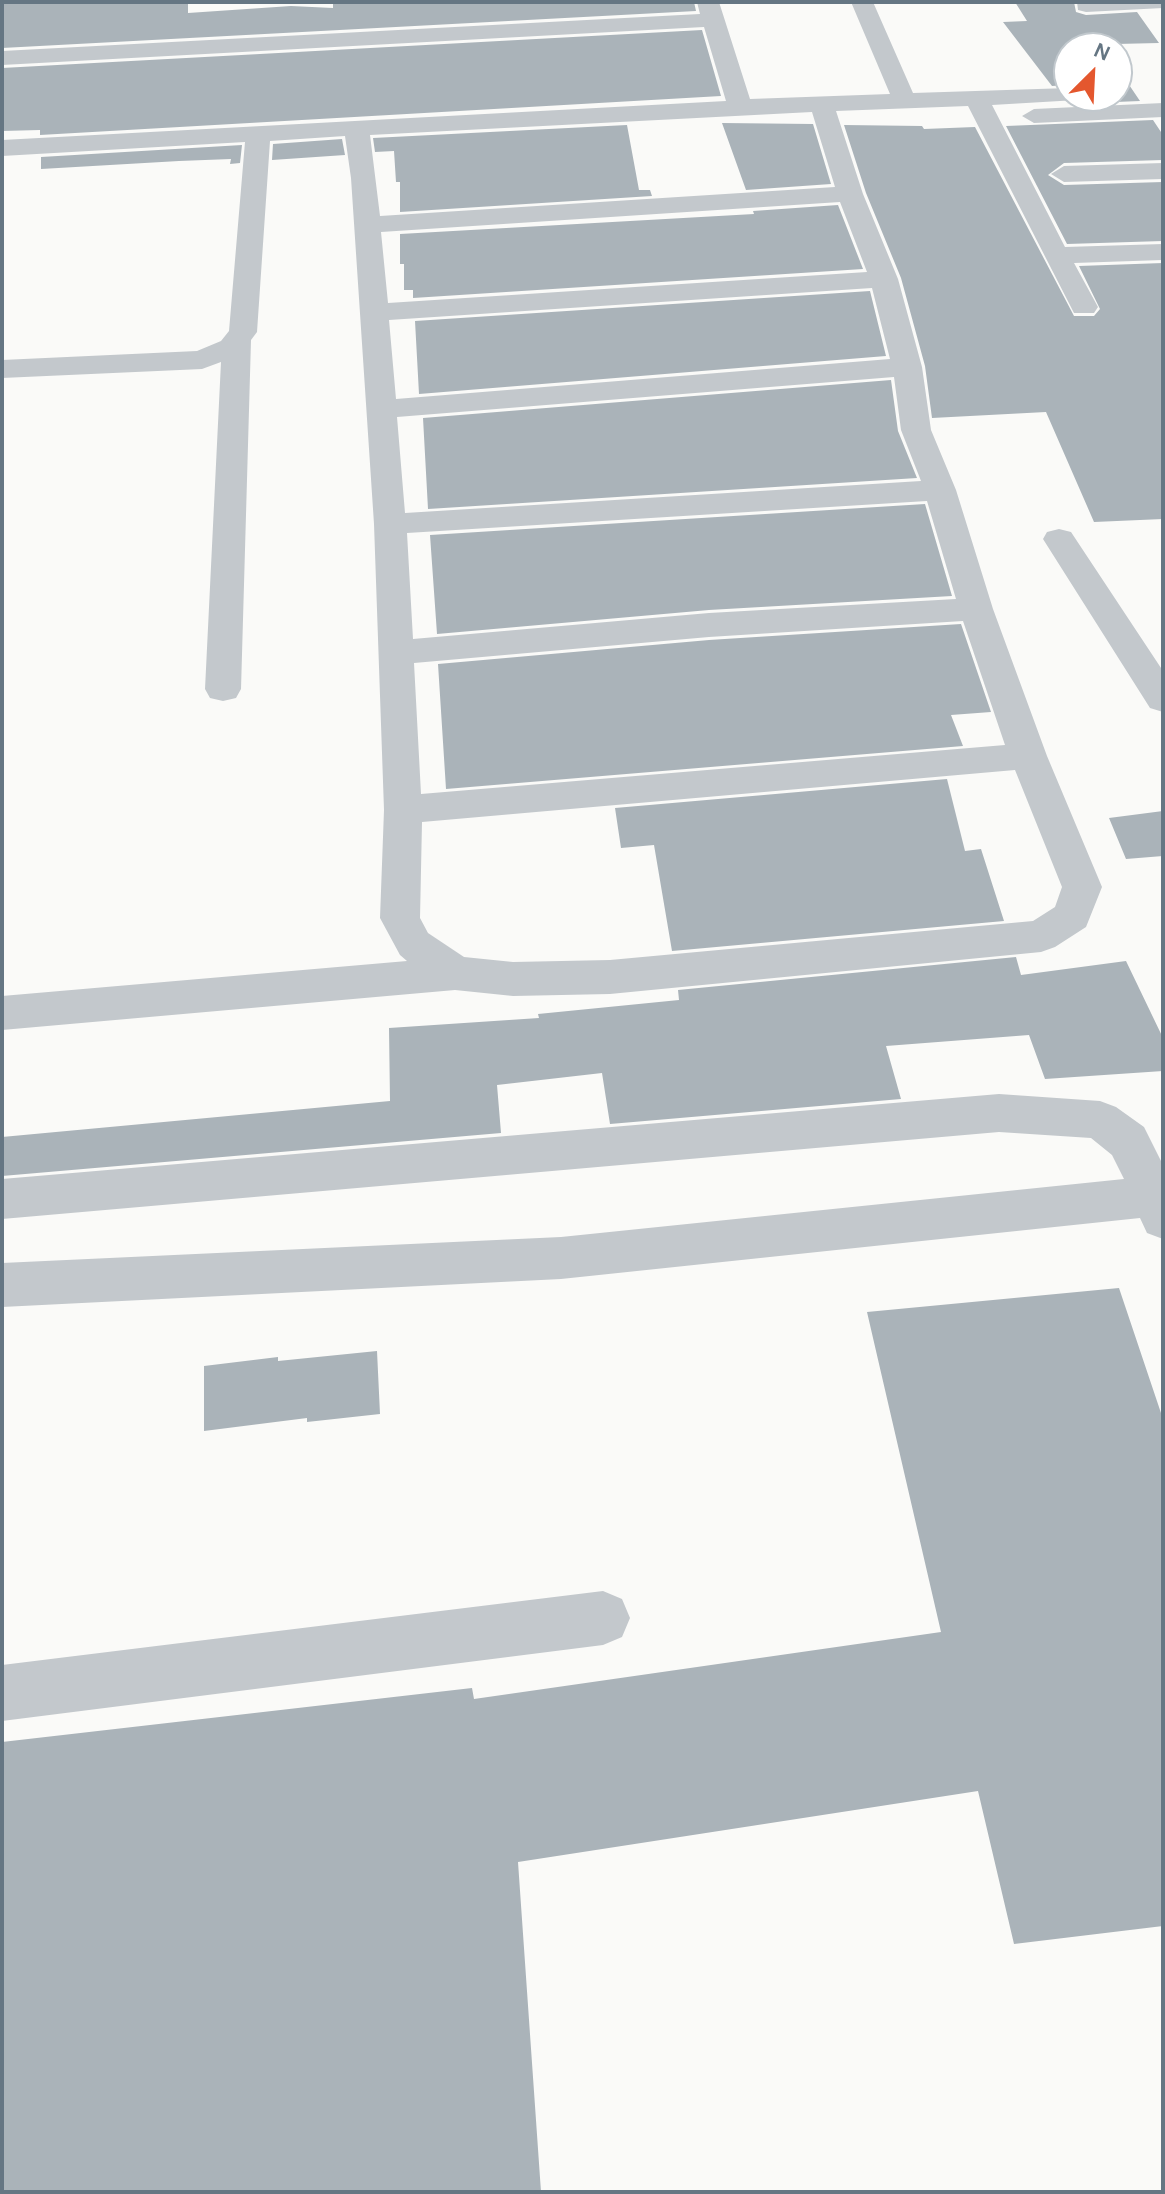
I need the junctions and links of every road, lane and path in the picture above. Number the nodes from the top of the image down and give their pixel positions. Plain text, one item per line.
1 (862, 2) edge
2 (1161, 2) edge
3 (1086, 5) dead end
4 (711, 11) edge
5 (2, 58) edge
6 (1163, 91) edge
7 (1133, 92) edge
8 (1053, 97) edge
9 (905, 102) junction
10 (740, 107) junction
11 (981, 108) junction
12 (1163, 110) edge
13 (825, 115) junction
14 (356, 127) junction
15 (258, 132) junction
16 (2, 148) edge
17 (1163, 171) edge
18 (1064, 174) dead end
19 (850, 194) junction
20 (367, 225) junction
21 (1163, 252) edge
22 (1056, 255) junction
23 (884, 279) junction
24 (1084, 307) dead end
25 (372, 313) junction
26 (237, 340) junction
27 (907, 367) junction
28 (2, 369) edge
29 (379, 409) junction
30 (940, 490) junction
31 (390, 524) junction
32 (1059, 539) dead end
33 (976, 609) junction
34 (394, 653) junction
35 (223, 689) dead end
36 (1163, 699) edge
37 (1028, 756) junction
38 (403, 810) junction
39 (455, 973) junction
40 (2, 1013) edge
41 (2, 1199) edge
42 (1159, 1207) edge
43 (2, 1285) edge
44 (603, 1618) dead end
45 (2, 1693) edge

1 - 9 street
2 - 3 street
4 - 5 street
4 - 10 street
6 - 7 street
8 - 11 street
9 - 11 street
9 - 13 street
10 - 13 street
10 - 14 street
11 - 12 street
11 - 13 street
11 - 22 street
13 - 19 street
14 - 15 street
14 - 20 street
15 - 16 street
15 - 26 street
17 - 18 street
19 - 20 street
19 - 23 street
20 - 25 street
21 - 22 street
22 - 24 street
23 - 25 street
23 - 27 street
25 - 29 street
26 - 28 street
26 - 35 street
27 - 29 street
27 - 30 street
29 - 31 street
30 - 31 street
30 - 33 street
31 - 34 street
32 - 36 street
33 - 34 street
33 - 37 street
34 - 38 street
37 - 38 street
37 - 39 street
38 - 39 street
39 - 40 street
41 - 42 street
42 - 43 street
44 - 45 street

